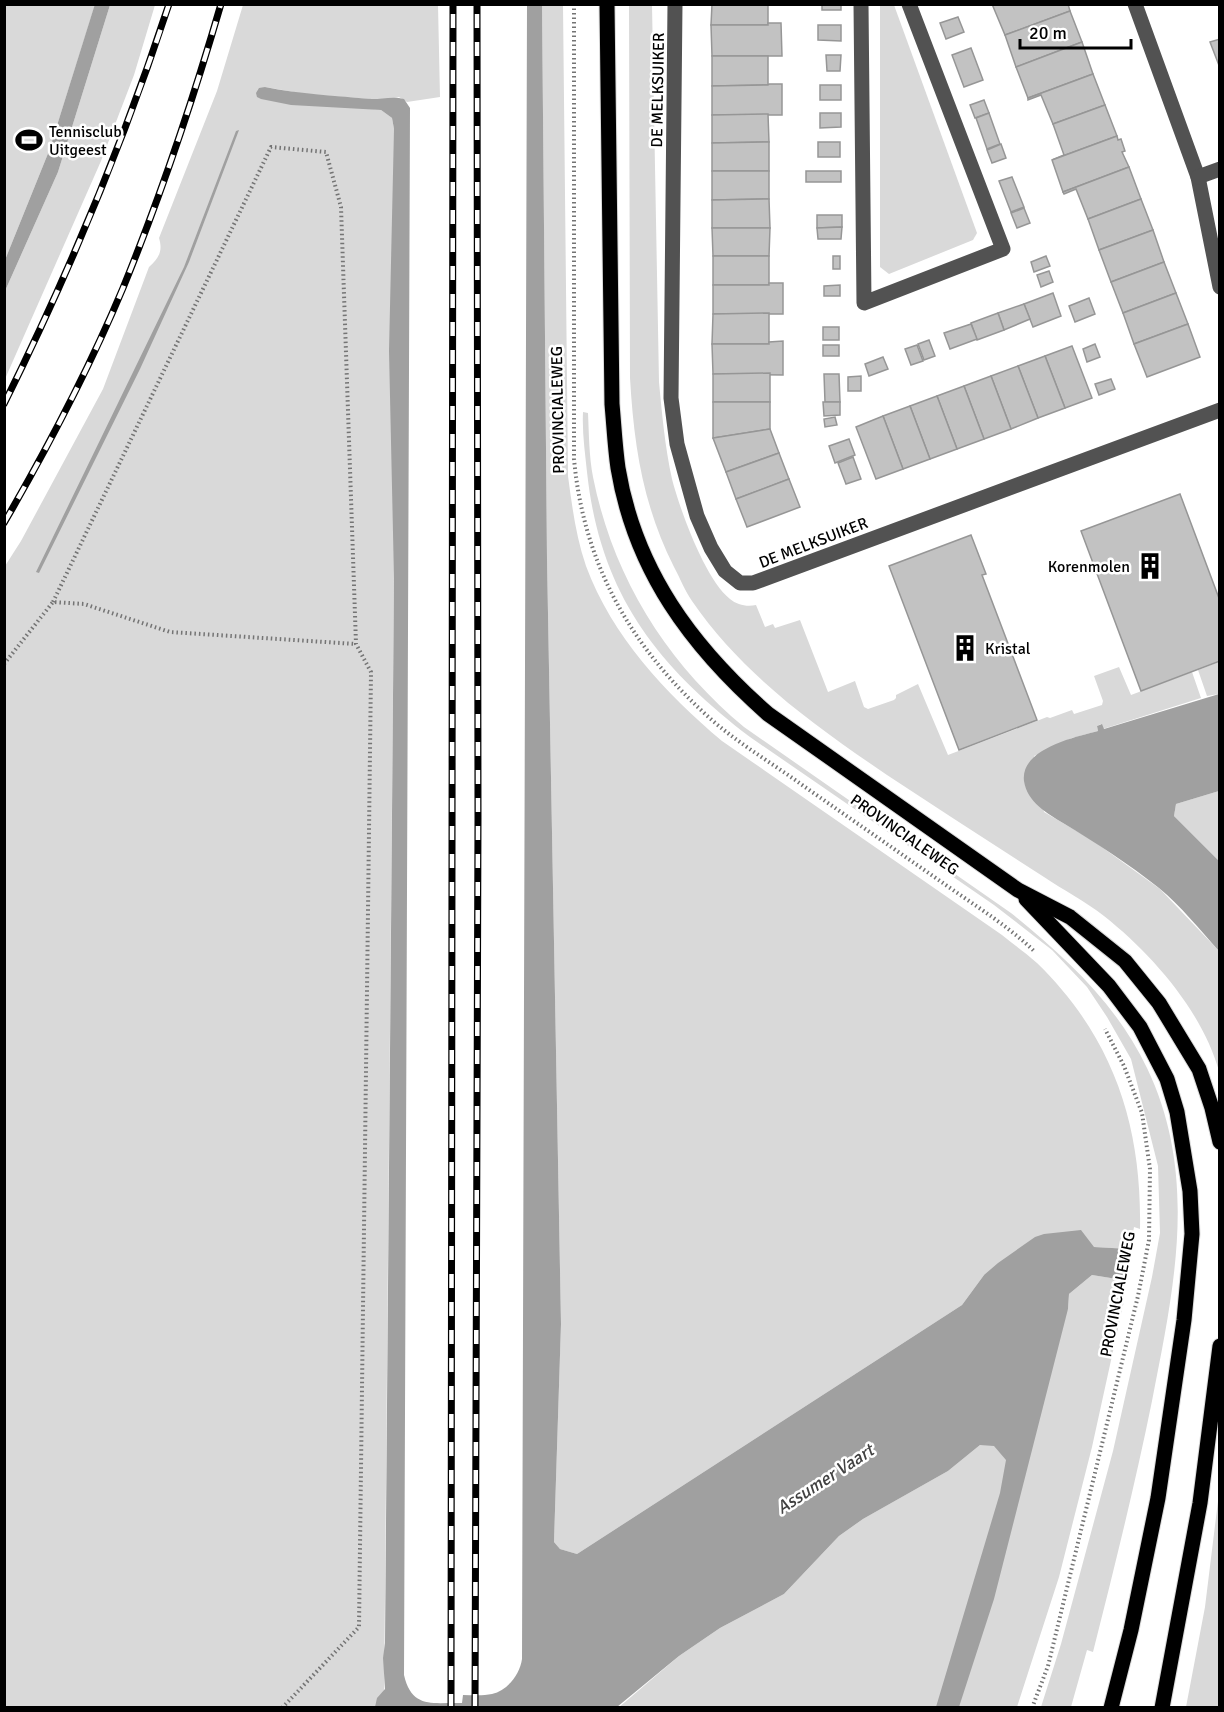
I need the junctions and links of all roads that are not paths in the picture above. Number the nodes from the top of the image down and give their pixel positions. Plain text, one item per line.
1 (607, 4) edge
2 (675, 4) edge
3 (861, 4) edge
4 (909, 4) edge
5 (1135, 4) edge
6 (1220, 169) edge
7 (1198, 177) junction
8 (1220, 287) edge
9 (1220, 410) edge
10 (1017, 890) junction
11 (1220, 1142) edge
12 (1220, 1346) edge
13 (1111, 1707) edge
14 (1162, 1707) edge

1 - 10 main road, PROVINCIALEWEG
2 - 9 street, DE MELKSUIKER
3 - 4 street
5 - 7 street
6 - 7 street
7 - 8 street
10 - 11 main road, PROVINCIALEWEG
10 - 13 main road, PROVINCIALEWEG
12 - 14 main road

